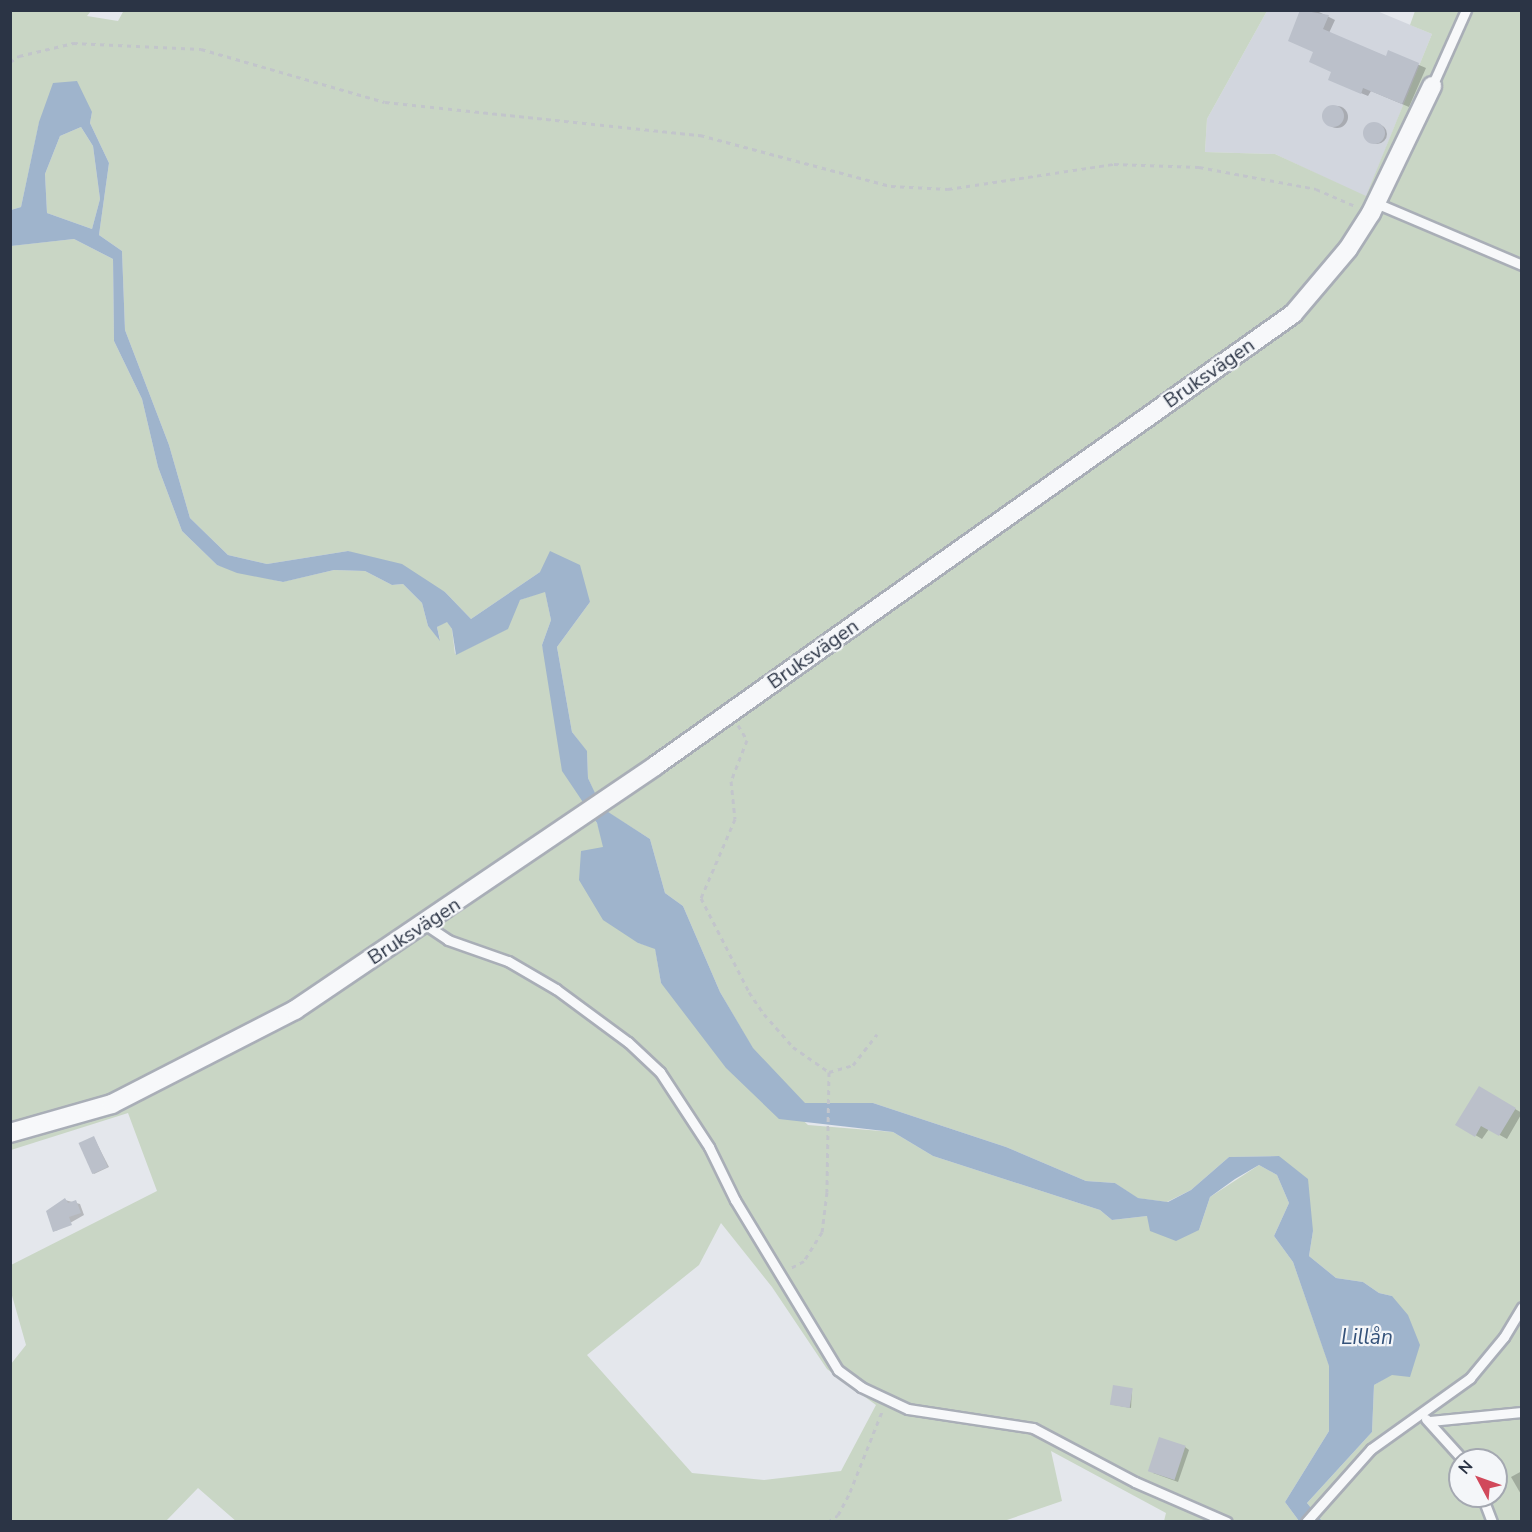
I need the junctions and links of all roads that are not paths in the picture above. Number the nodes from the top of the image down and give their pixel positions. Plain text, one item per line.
1 (1466, 10) edge
2 (1432, 86) joint
3 (1374, 208) junction
4 (1521, 265) edge
5 (426, 925) junction
6 (10, 1133) edge
7 (1521, 1307) edge
8 (1521, 1412) edge
9 (1419, 1416) junction
10 (1430, 1421) junction
11 (1453, 1448) edge
12 (1227, 1521) edge
13 (1306, 1521) edge

1 - 2 lane, Bruksvägen
2 - 3 street, Bruksvägen
3 - 4 lane
3 - 5 street, Bruksvägen
5 - 6 street, Bruksvägen
5 - 12 lane
7 - 9 lane
8 - 10 lane
9 - 10 lane
9 - 13 lane
10 - 11 lane

